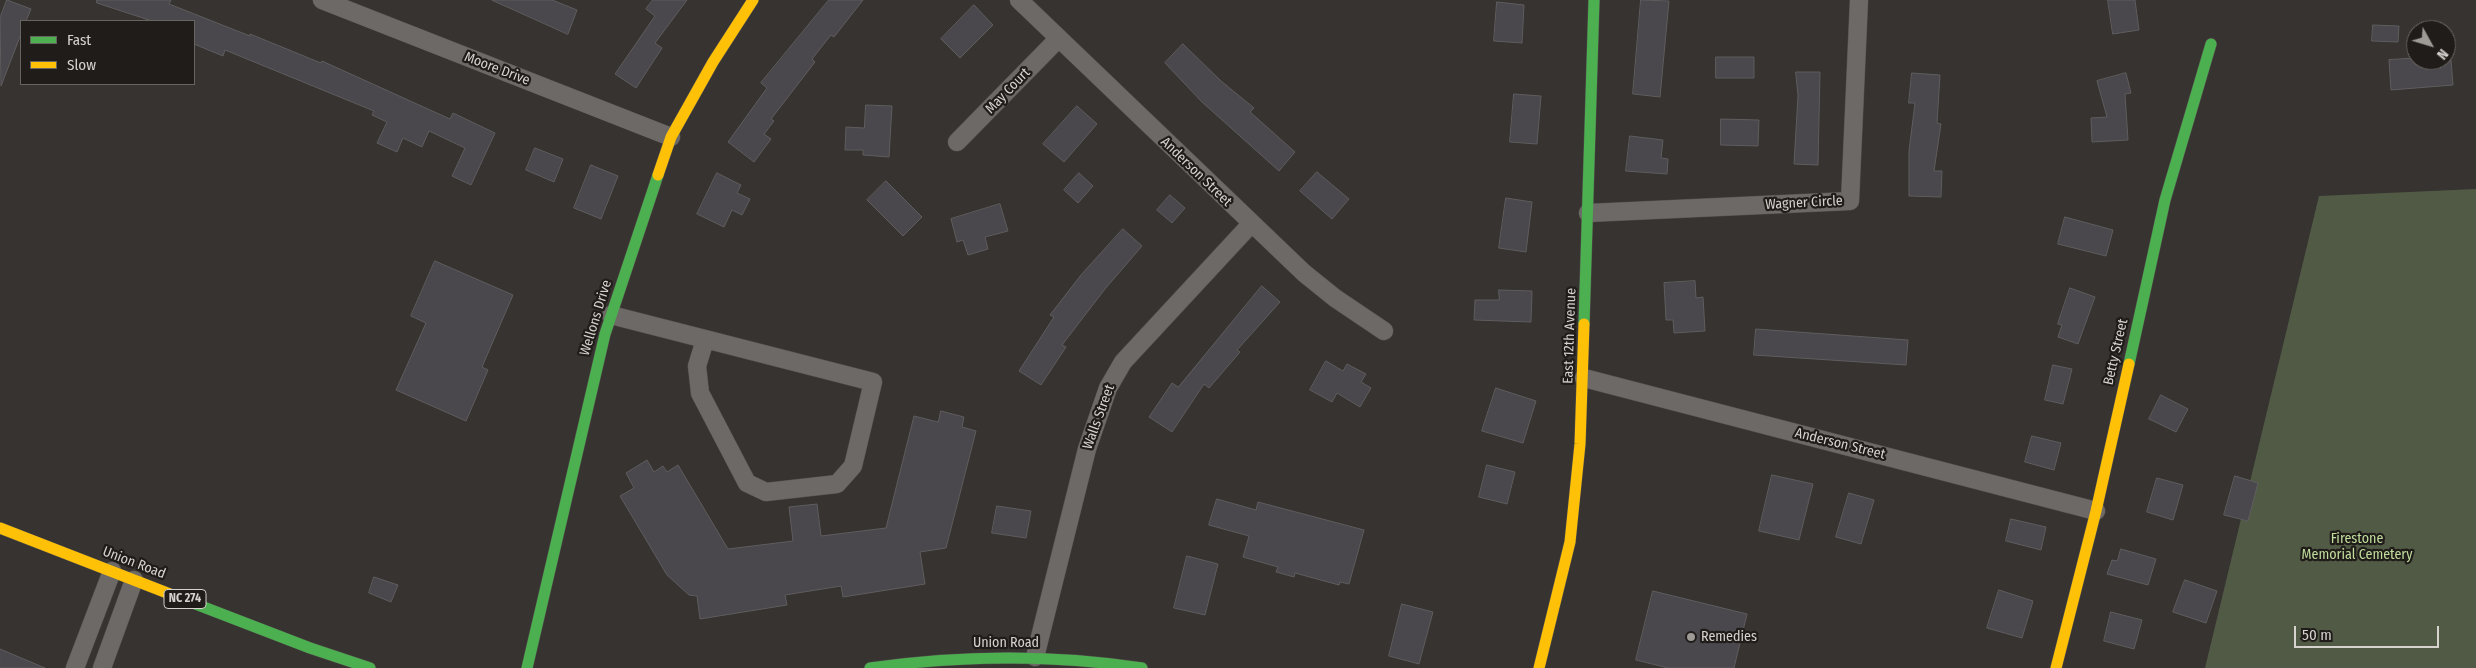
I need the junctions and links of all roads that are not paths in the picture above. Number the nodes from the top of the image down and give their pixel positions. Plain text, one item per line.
1 (322, 0) edge
2 (753, 0) edge
3 (1019, 0) edge
4 (1594, 0) edge
5 (1860, 0) edge
6 (1058, 39) junction
7 (2211, 44) dead end
8 (671, 137) junction
9 (957, 142) dead end
10 (1588, 213) junction
11 (1251, 224) junction
12 (611, 315) junction
13 (1384, 331) dead end
14 (705, 340) junction
15 (1584, 378) junction
16 (2096, 510) junction
17 (0, 528) edge
18 (112, 571) junction
19 (134, 580) junction
20 (1035, 657) junction
21 (75, 668) edge
22 (102, 668) edge
23 (370, 668) edge
24 (527, 668) edge
25 (870, 668) edge
26 (1142, 668) edge
27 (1539, 668) edge
28 (2056, 668) edge

1 - 8 street, Moore Drive
2 - 8 street, Wellons Drive
3 - 6 street, Anderson Street
4 - 10 street, East 12th Avenue
5 - 10 street, Wagner Circle
6 - 9 street, May Court
6 - 11 street, Anderson Street
7 - 16 street, Betty Street
8 - 12 street, Wellons Drive
10 - 15 street, East 12th Avenue
11 - 13 street, Anderson Street
11 - 20 street, Walls Street
12 - 14 street
12 - 24 street, Wellons Drive
14 - 14 street
15 - 16 street, Anderson Street
15 - 27 street, East 12th Avenue
16 - 28 street, Betty Street
17 - 18 street, Union Road / NC 274
18 - 19 street, Union Road / NC 274
18 - 21 street
19 - 22 street
19 - 23 street, Union Road / NC 274
20 - 25 street, Union Road
20 - 26 street, Union Road

